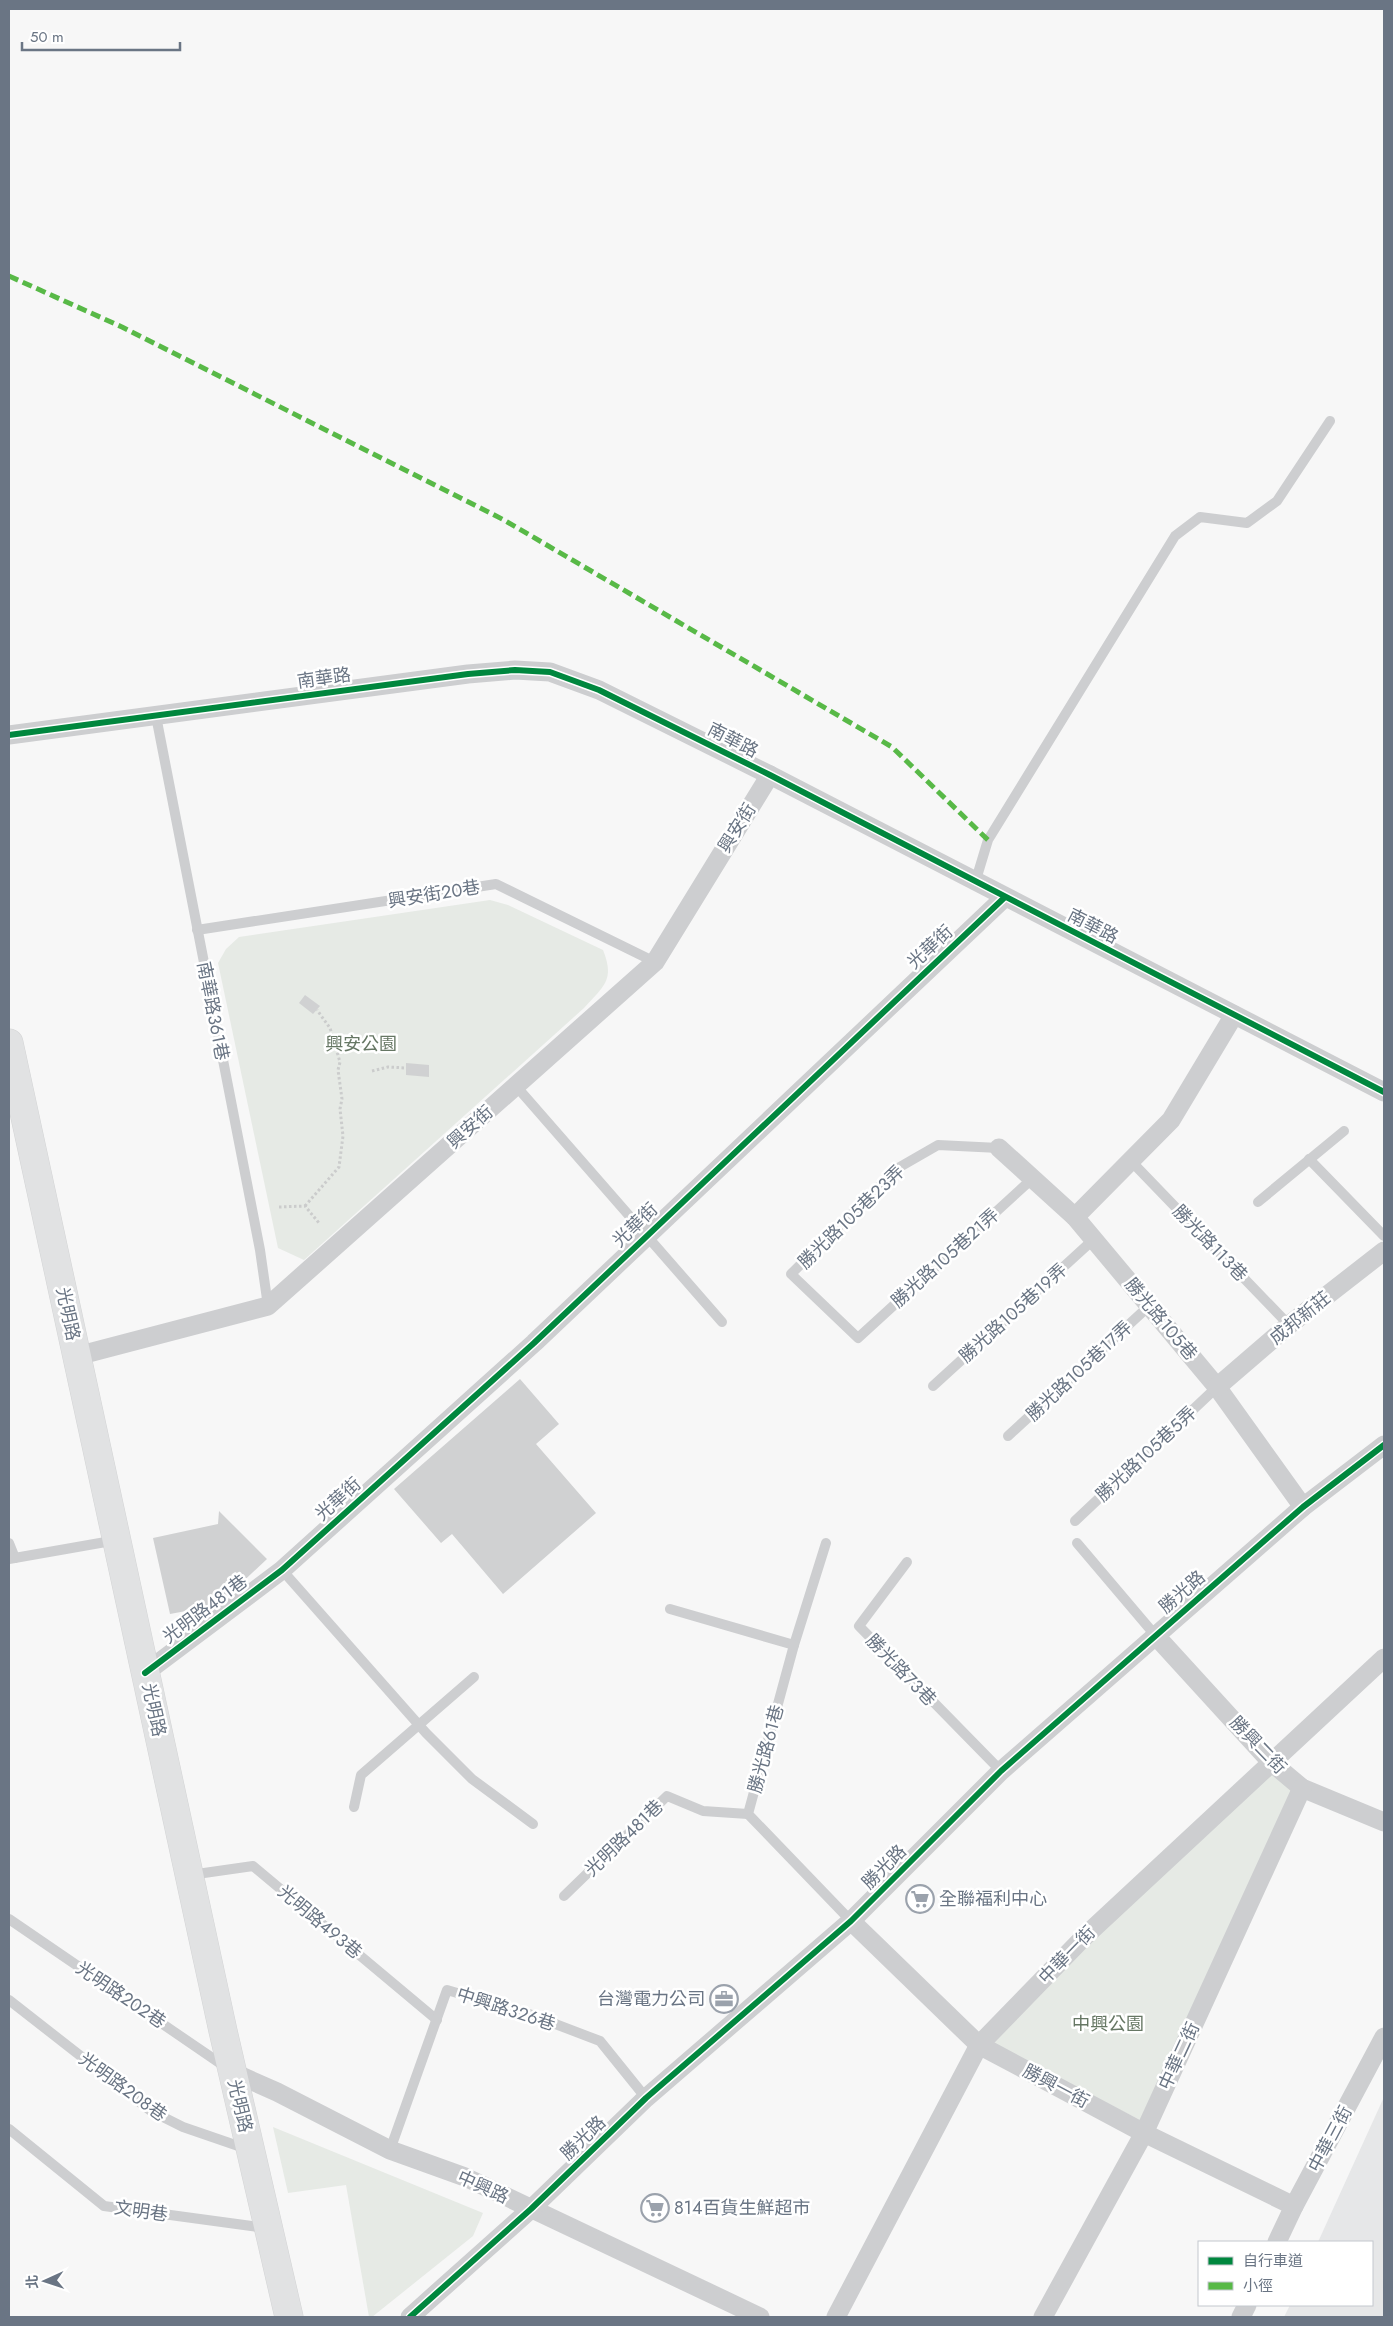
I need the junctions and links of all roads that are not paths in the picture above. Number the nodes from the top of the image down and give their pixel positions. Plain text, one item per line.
1 (1330, 421) dead end
2 (156, 716) junction
3 (9, 735) edge
4 (770, 775) junction
5 (975, 883) junction
6 (1004, 898) junction
7 (197, 930) junction
8 (655, 962) junction
9 (1234, 1015) junction
10 (9, 1043) edge
11 (516, 1086) junction
12 (1384, 1092) edge
13 (1344, 1131) dead end
14 (999, 1148) joint
15 (1309, 1159) junction
16 (1130, 1160) junction
17 (1033, 1178) junction
18 (1258, 1202) dead end
19 (1076, 1217) junction
20 (646, 1235) junction
21 (1384, 1236) edge
22 (1094, 1239) junction
23 (1384, 1251) edge
24 (268, 1306) junction
25 (1150, 1306) junction
26 (722, 1322) dead end
27 (1289, 1325) junction
28 (858, 1338) joint
29 (77, 1356) junction
30 (933, 1386) dead end
31 (1217, 1387) junction
32 (1008, 1436) dead end
33 (1384, 1445) edge
34 (1303, 1507) junction
35 (1075, 1521) dead end
36 (118, 1540) junction
37 (9, 1543) edge
38 (826, 1543) dead end
39 (1077, 1544) dead end
40 (12, 1559) edge
41 (908, 1562) dead end
42 (282, 1570) junction
43 (670, 1609) dead end
44 (1155, 1635) junction
45 (794, 1645) junction
46 (1384, 1658) edge
47 (146, 1672) junction
48 (474, 1677) dead end
49 (419, 1724) junction
50 (1271, 1762) junction
51 (1001, 1771) junction
52 (1302, 1788) junction
53 (354, 1806) dead end
54 (748, 1814) junction
55 (1384, 1822) edge
56 (533, 1824) dead end
57 (189, 1875) junction
58 (564, 1896) dead end
59 (9, 1919) edge
60 (851, 1921) junction
61 (9, 2000) edge
62 (437, 2020) junction
63 (1384, 2037) edge
64 (979, 2045) junction
65 (232, 2072) junction
66 (646, 2098) junction
67 (9, 2128) edge
68 (1144, 2133) junction
69 (251, 2150) junction
70 (390, 2150) junction
71 (1294, 2206) junction
72 (531, 2208) junction
73 (269, 2228) junction
74 (1277, 2241) edge
75 (289, 2317) edge
76 (410, 2317) edge
77 (760, 2317) edge
78 (836, 2317) edge
79 (1043, 2317) edge

1 - 5 lane
2 - 3 street, 南華路
2 - 4 street, 南華路
2 - 7 lane, 南華路361巷
4 - 5 street, 南華路
4 - 8 street, 興安街
5 - 6 street, 南華路
6 - 9 street, 南華路
6 - 20 street, 光華街
7 - 8 lane, 興安街20巷
7 - 24 lane, 南華路361巷
8 - 11 street, 興安街
9 - 12 street, 南華路
9 - 16 street
10 - 29 main road, 光明路
11 - 20 lane
11 - 24 street, 興安街
13 - 15 lane
14 - 17 street, 勝光路105巷
14 - 28 lane, 勝光路105巷23弄
15 - 18 lane
15 - 21 lane
16 - 19 street
16 - 27 lane, 勝光路113巷
17 - 19 street, 勝光路105巷
17 - 28 lane, 勝光路105巷21弄
19 - 22 street, 勝光路105巷
20 - 26 lane
20 - 42 street, 光華街
22 - 25 street, 勝光路105巷
22 - 30 lane, 勝光路105巷19弄
23 - 27 street, 成邦新莊
24 - 29 street, 興安街
25 - 31 street, 勝光路105巷
25 - 32 lane, 勝光路105巷17弄
27 - 31 street, 成邦新莊
29 - 36 main road, 光明路
31 - 34 street, 勝光路105巷
31 - 35 lane, 勝光路105巷5弄
33 - 34 street, 勝光路
34 - 44 street, 勝光路
36 - 40 lane
36 - 47 main road, 光明路
37 - 40 lane
38 - 45 lane, 勝光路61巷
39 - 44 lane
41 - 51 lane, 勝光路73巷
42 - 47 street, 光明路481巷
42 - 49 lane
43 - 45 lane
44 - 50 street, 勝興二街
44 - 51 street, 勝光路
45 - 54 lane, 勝光路61巷
46 - 50 street, 中華一街
47 - 57 main road, 光明路
48 - 49 lane
49 - 53 lane
49 - 56 lane
50 - 52 street, 勝興二街
50 - 64 street, 中華一街
51 - 60 street, 勝光路
52 - 55 street, 勝興二街
52 - 68 street, 中華二街
54 - 58 lane, 光明路481巷
54 - 60 lane, 勝光路61巷
57 - 62 lane, 光明路493巷
57 - 65 main road, 光明路
59 - 65 lane, 光明路202巷
60 - 64 street, 勝興一街
60 - 66 street, 勝光路
61 - 69 lane, 光明路208巷
62 - 66 lane, 中興路326巷
62 - 70 lane, 中興路326巷
63 - 71 street, 中華三街
64 - 68 street, 勝興一街
64 - 78 street, 中華一街
65 - 69 main road, 光明路
65 - 70 street, 中興路
66 - 72 street, 勝光路
67 - 73 lane, 文明巷
68 - 71 street, 勝興一街
68 - 79 street, 中華二街
69 - 73 main road, 光明路
70 - 72 street, 中興路
71 - 74 street, 中華三街
72 - 76 street, 勝光路
72 - 77 street, 中興路
73 - 75 main road, 光明路

